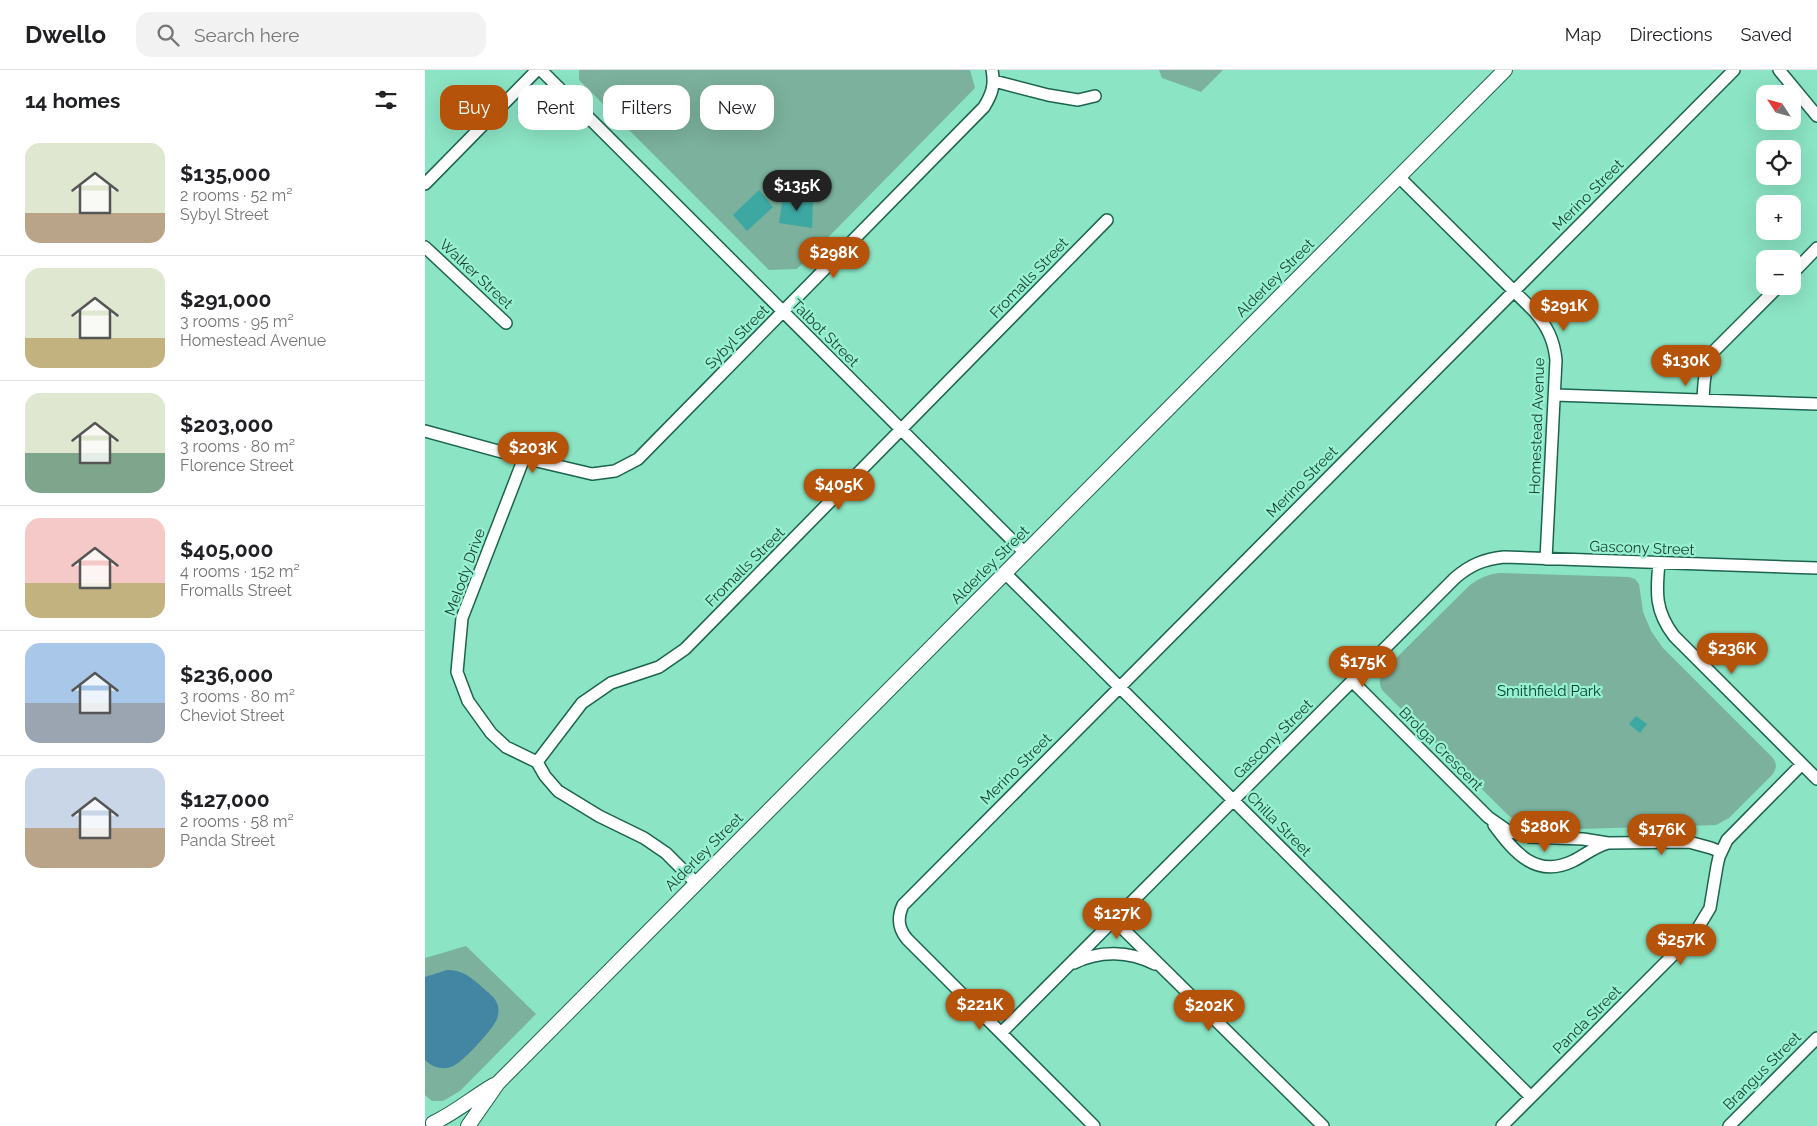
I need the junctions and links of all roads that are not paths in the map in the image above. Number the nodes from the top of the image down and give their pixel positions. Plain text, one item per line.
1 (537, 70) edge
2 (541, 70) edge
3 (1505, 70) edge
4 (1734, 70) edge
5 (1779, 70) edge
6 (993, 76) edge
7 (1095, 96) dead end
8 (1817, 116) edge
9 (1399, 176) junction
10 (425, 184) edge
11 (1107, 220) dead end
12 (425, 247) edge
13 (1817, 248) edge
14 (1801, 265) edge
15 (1514, 291) junction
16 (1770, 295) edge
17 (783, 312) junction
18 (506, 323) dead end
19 (1555, 396) junction
20 (1703, 400) junction
21 (1817, 404) edge
22 (901, 430) junction
23 (425, 431) edge
24 (524, 458) junction
25 (1025, 552) junction
26 (1546, 559) junction
27 (1659, 563) junction
28 (1817, 568) edge
29 (1005, 573) junction
30 (1352, 682) junction
31 (1120, 687) junction
32 (537, 762) junction
33 (1802, 764) junction
34 (1817, 779) edge
35 (1233, 800) junction
36 (1488, 817) junction
37 (1607, 843) junction
38 (1721, 852) junction
39 (696, 883) junction
40 (1114, 920) junction
41 (1067, 967) junction
42 (1165, 970) junction
43 (1001, 1033) junction
44 (1817, 1038) edge
45 (498, 1082) junction
46 (1531, 1097) junction
47 (431, 1124) edge
48 (469, 1126) edge
49 (1094, 1126) edge
50 (1323, 1126) edge
51 (1502, 1126) edge
52 (1729, 1126) edge

1 - 10 street
2 - 17 street, Talbot Street
3 - 9 street, Alderley Street
4 - 15 street, Merino Street
5 - 8 street
6 - 7 street
6 - 17 street, Sybyl Street
9 - 15 street, Homestead Avenue
9 - 25 street, Alderley Street
11 - 22 street, Fromalls Street
12 - 18 street, Walker Street
13 - 14 street
15 - 19 street, Homestead Avenue
15 - 31 street, Merino Street
16 - 20 street
17 - 22 street, Talbot Street
17 - 24 street, Sybyl Street
19 - 20 street
19 - 26 street, Homestead Avenue
20 - 21 street
22 - 25 street, Talbot Street
22 - 32 street, Fromalls Street
23 - 24 street, Sybyl Street
24 - 32 street, Melody Drive
25 - 29 street, Alderley Street
26 - 27 street, Gascony Street
26 - 30 street, Gascony Street
27 - 28 street, Gascony Street
27 - 33 street
29 - 31 street, Chilla Street
29 - 39 street, Alderley Street
30 - 35 street, Gascony Street
30 - 36 street, Brolga Crescent
31 - 35 street, Chilla Street
31 - 43 street, Merino Street
32 - 39 street
33 - 34 street
33 - 38 street, Panda Street
35 - 40 street, Gascony Street
35 - 46 street, Chilla Street
36 - 37 street, Brolga Crescent
36 - 37 street, Brolga Crescent
37 - 38 street, Brolga Crescent
38 - 46 street, Panda Street
39 - 45 street, Alderley Street
40 - 41 street, Gascony Street
40 - 42 street
41 - 42 street
41 - 43 street, Gascony Street
42 - 50 street
43 - 49 street
44 - 52 street, Brangus Street
45 - 47 street, Alderley Street
45 - 48 street, Alderley Street
46 - 51 street, Panda Street

